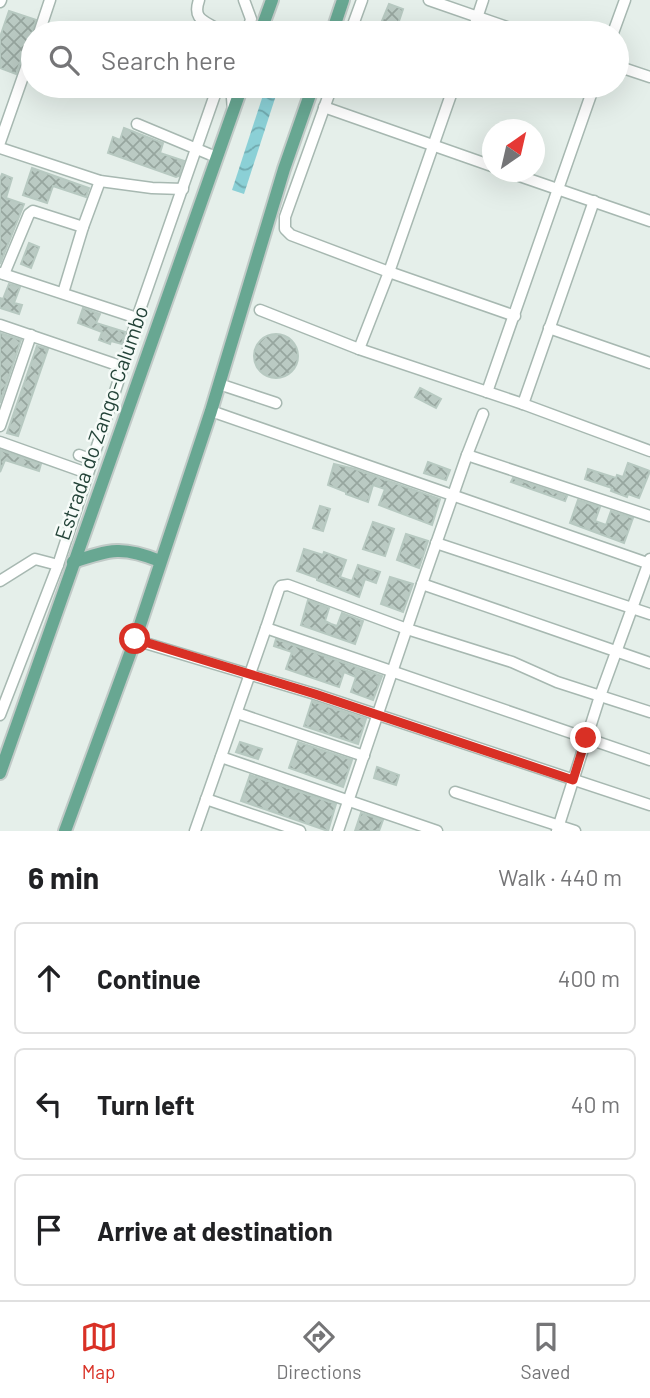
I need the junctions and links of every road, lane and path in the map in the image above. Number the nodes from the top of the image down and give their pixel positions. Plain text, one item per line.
1 (50, 0) edge
2 (199, 0) edge
3 (244, 0) edge
4 (272, 0) edge
5 (343, 0) edge
6 (362, 0) edge
7 (429, 0) edge
8 (483, 0) edge
9 (625, 0) edge
10 (477, 17) junction
11 (42, 21) edge
12 (203, 21) edge
13 (250, 21) edge
14 (264, 21) edge
15 (336, 21) edge
16 (354, 21) edge
17 (476, 21) edge
18 (489, 21) edge
19 (617, 21) edge
20 (629, 70) edge
21 (650, 77) edge
22 (21, 82) edge
23 (214, 98) edge
24 (232, 98) edge
25 (238, 98) edge
26 (309, 98) edge
27 (327, 98) edge
28 (450, 98) edge
29 (590, 98) edge
30 (324, 107) junction
31 (233, 111) junction
32 (137, 124) dead end
33 (0, 142) edge
34 (433, 146) junction
35 (0, 149) edge
36 (196, 149) junction
37 (216, 157) junction
38 (482, 163) edge
39 (100, 181) junction
40 (538, 182) edge
41 (183, 189) junction
42 (559, 189) junction
43 (594, 201) junction
44 (650, 221) edge
45 (83, 227) junction
46 (390, 272) junction
47 (2, 273) edge
48 (63, 293) junction
49 (260, 310) dead end
50 (515, 316) junction
51 (137, 318) junction
52 (0, 325) edge
53 (549, 328) junction
54 (31, 335) junction
55 (359, 349) junction
56 (650, 363) edge
57 (109, 368) dead end
58 (122, 370) junction
59 (219, 384) junction
60 (487, 392) junction
61 (276, 402) dead end
62 (523, 404) junction
63 (211, 411) junction
64 (482, 414) dead end
65 (0, 426) edge
66 (0, 442) edge
67 (649, 448) edge
68 (79, 455) dead end
69 (467, 455) junction
70 (92, 460) junction
71 (87, 473) junction
72 (452, 495) junction
73 (650, 516) edge
74 (436, 543) junction
75 (160, 561) junction
76 (73, 562) junction
77 (649, 562) edge
78 (58, 565) junction
79 (0, 581) edge
80 (422, 584) junction
81 (633, 608) junction
82 (650, 614) edge
83 (266, 628) junction
84 (407, 629) junction
85 (135, 639) junction
86 (617, 652) junction
87 (650, 663) edge
88 (392, 671) junction
89 (251, 675) junction
90 (600, 696) junction
91 (650, 712) edge
92 (0, 713) edge
93 (237, 713) junction
94 (378, 715) junction
95 (586, 738) junction
96 (364, 756) junction
97 (222, 757) junction
98 (650, 760) edge
99 (0, 774) edge
100 (573, 780) junction
101 (455, 792) dead end
102 (206, 799) junction
103 (348, 801) junction
104 (650, 805) edge
105 (558, 828) edge
106 (65, 831) edge
107 (195, 831) edge
108 (300, 831) edge
109 (338, 831) edge
110 (437, 831) edge
111 (575, 831) edge

1 - 11 street
2 - 12 street
3 - 13 street
4 - 14 main road
5 - 15 main road
6 - 16 street
7 - 10 street
8 - 10 street
9 - 19 street
10 - 17 street
10 - 18 street
20 - 21 street
22 - 33 street
23 - 36 street
24 - 31 street
25 - 31 main road, Estrada do Zango-Calumbo
26 - 59 main road
27 - 30 street
28 - 34 street
29 - 42 street
30 - 34 street
30 - 46 street
31 - 37 main road, Estrada do Zango-Calumbo
32 - 36 street
34 - 38 street
34 - 46 street
35 - 39 street
36 - 37 street
36 - 41 street
37 - 76 main road, Estrada do Zango-Calumbo
39 - 41 street
39 - 45 street
40 - 42 street
41 - 51 street
42 - 43 street
42 - 50 street
43 - 44 street
43 - 53 street
45 - 47 street
45 - 48 street
46 - 50 street
46 - 55 street
47 - 48 street
48 - 51 street
49 - 55 street
50 - 60 street
51 - 58 street
52 - 54 street
53 - 56 street
53 - 62 street
54 - 58 street
54 - 65 street
55 - 60 street
57 - 58 street
58 - 70 street
59 - 61 street
59 - 63 main road
60 - 62 street
62 - 67 street
63 - 72 street
63 - 75 main road
64 - 69 street
66 - 71 street
68 - 70 street
69 - 72 street
69 - 73 street
70 - 71 street
71 - 78 street
72 - 74 street
72 - 77 street
74 - 80 street
74 - 81 street
75 - 76 main road
75 - 85 main road
76 - 99 main road, Estrada do Zango-Calumbo
77 - 81 street
78 - 79 street
78 - 92 street
80 - 84 street
80 - 86 street
81 - 82 street
81 - 86 street
83 - 84 street
83 - 88 street
83 - 89 street
84 - 88 street
84 - 90 street
85 - 89 street
85 - 106 main road
86 - 87 street
86 - 90 street
88 - 94 street
88 - 95 street
89 - 93 street
89 - 94 street
90 - 91 street
90 - 95 street
93 - 96 street
93 - 97 street
94 - 96 street
94 - 100 street
95 - 98 street
95 - 100 street
96 - 103 street
97 - 102 street
97 - 103 street
100 - 104 street
100 - 105 street
101 - 105 street
102 - 107 street
102 - 108 street
103 - 109 street
103 - 110 street
105 - 111 street

